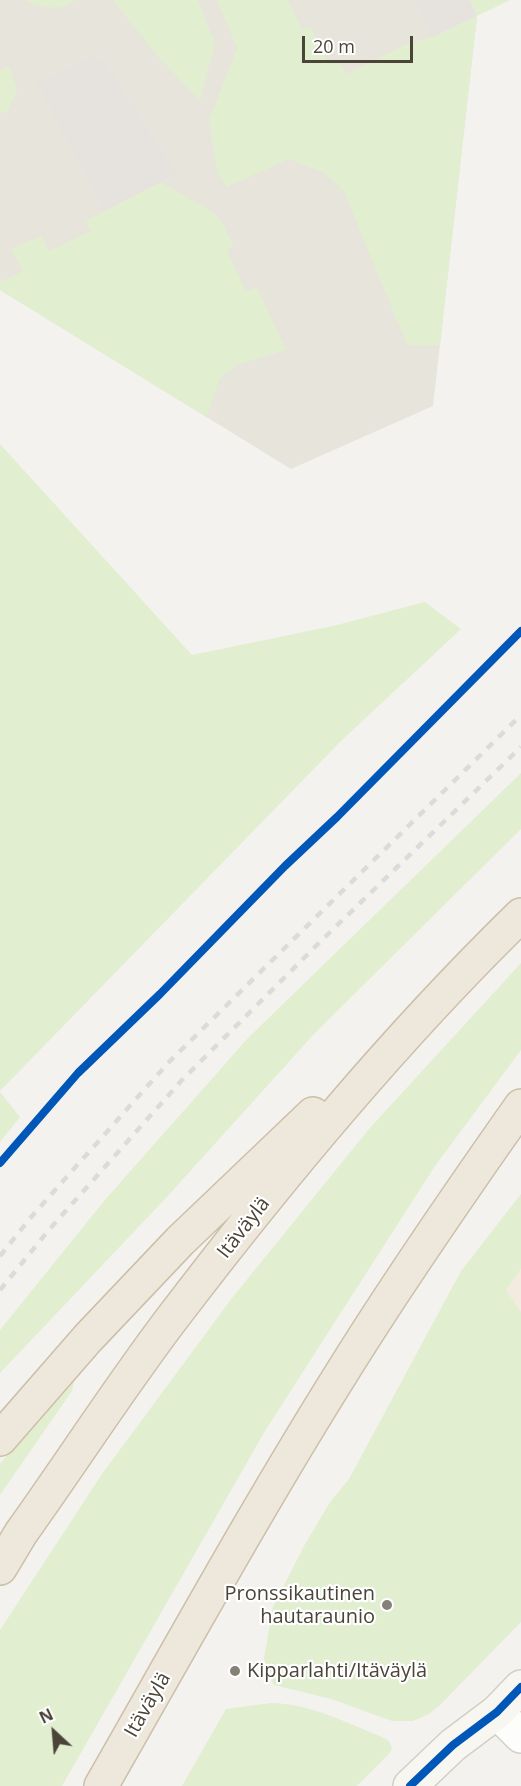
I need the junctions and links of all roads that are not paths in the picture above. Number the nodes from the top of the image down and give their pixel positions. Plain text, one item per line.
1 (521, 915) edge
2 (465, 970) junction
3 (521, 1106) edge
4 (0, 1439) edge
5 (0, 1568) edge
6 (521, 1687) edge
7 (497, 1712) junction
8 (521, 1736) edge
9 (101, 1786) edge
10 (410, 1786) edge

1 - 2 highway, Itäväylä
2 - 4 highway
2 - 5 highway, Itäväylä
3 - 9 highway, Itäväylä
6 - 7 street
7 - 8 street
7 - 10 street

